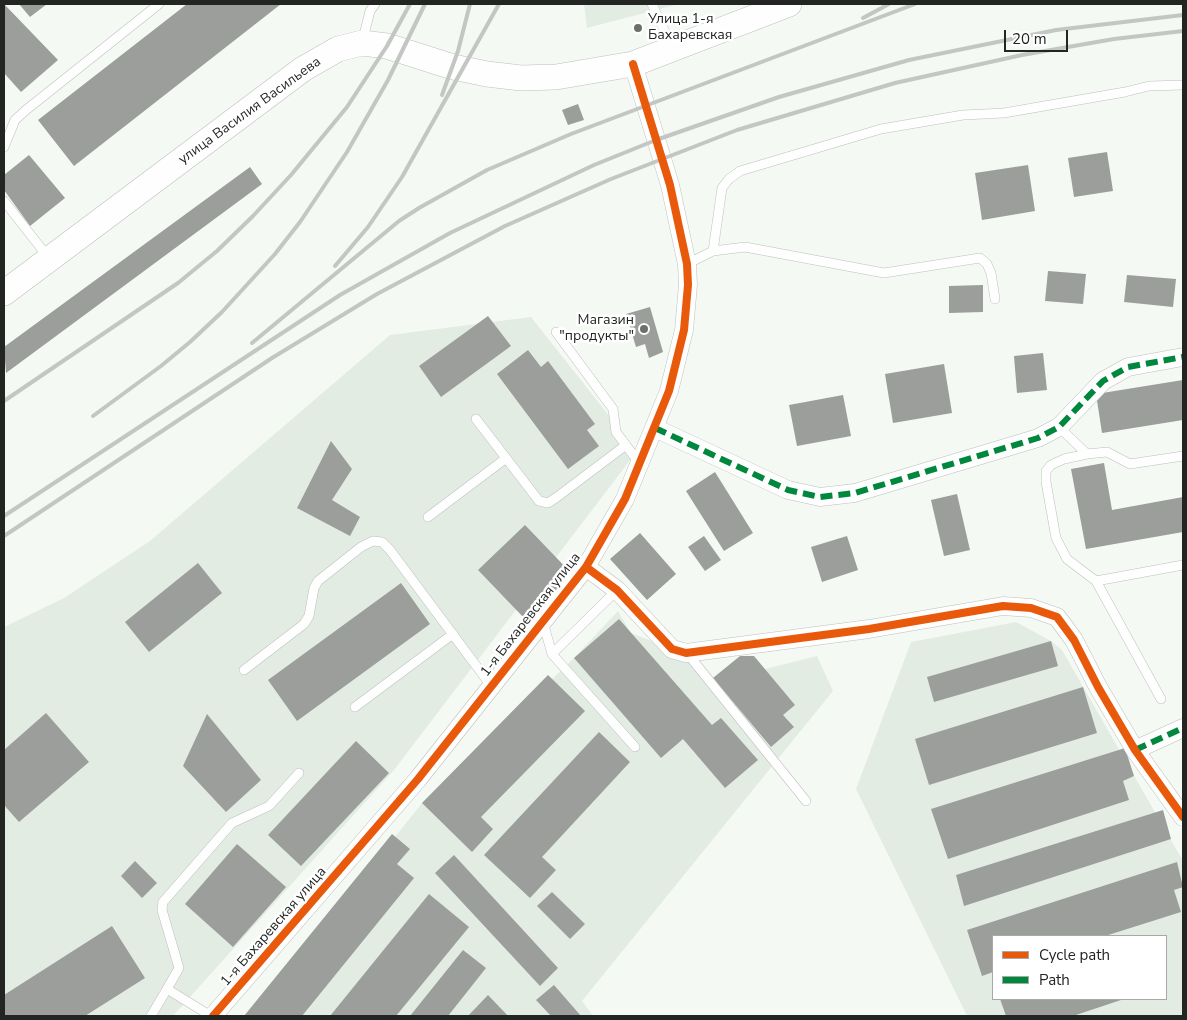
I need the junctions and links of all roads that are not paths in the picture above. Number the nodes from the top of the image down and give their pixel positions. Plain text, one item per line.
1 (158, 4) edge
2 (375, 4) edge
3 (652, 4) edge
4 (790, 4) edge
5 (362, 43) junction
6 (673, 50) junction
7 (633, 64) junction
8 (1183, 83) edge
9 (4, 147) edge
10 (4, 201) edge
11 (713, 250) junction
12 (50, 259) junction
13 (687, 264) junction
14 (4, 293) edge
15 (996, 299) dead end
16 (556, 332) dead end
17 (1183, 357) edge
18 (476, 419) dead end
19 (1059, 427) junction
20 (655, 428) junction
21 (626, 446) junction
22 (1087, 454) junction
23 (1183, 456) edge
24 (505, 459) junction
25 (640, 464) junction
26 (428, 517) dead end
27 (1183, 565) edge
28 (586, 568) junction
29 (1096, 581) junction
30 (616, 590) junction
31 (543, 622) junction
32 (453, 634) junction
33 (686, 653) junction
34 (552, 654) junction
35 (244, 670) dead end
36 (492, 687) junction
37 (1161, 700) dead end
38 (355, 707) dead end
39 (1183, 728) edge
40 (635, 747) dead end
41 (1135, 750) junction
42 (299, 774) dead end
43 (806, 801) dead end
44 (1183, 817) edge
45 (167, 989) junction
46 (151, 1016) edge
47 (212, 1016) edge

1 - 9 lane
2 - 5 lane
3 - 6 lane
4 - 6 main road, улица Василия Васильева
5 - 7 main road, улица Василия Васильева
5 - 12 main road, улица Василия Васильева
6 - 7 main road, улица Василия Васильева
7 - 13 street, 1-я Бахаревская улица
8 - 11 lane
10 - 12 lane
11 - 13 lane
11 - 15 lane
12 - 14 main road, улица Василия Васильева
13 - 20 street, 1-я Бахаревская улица
16 - 21 lane
17 - 19 street
18 - 24 lane
19 - 20 street
19 - 22 lane
20 - 25 street, 1-я Бахаревская улица
21 - 24 lane
21 - 25 lane
22 - 23 lane
22 - 29 lane
24 - 26 lane
25 - 28 street, 1-я Бахаревская улица
27 - 29 lane
28 - 30 street
28 - 31 street, 1-я Бахаревская улица
29 - 37 lane
30 - 33 street
30 - 34 lane
31 - 34 lane
31 - 36 street, 1-я Бахаревская улица
32 - 35 lane
32 - 36 lane
32 - 38 lane
33 - 41 street
33 - 43 lane
34 - 40 lane
36 - 47 street, 1-я Бахаревская улица
39 - 41 street
41 - 44 street
42 - 45 lane
45 - 46 lane
45 - 47 lane

